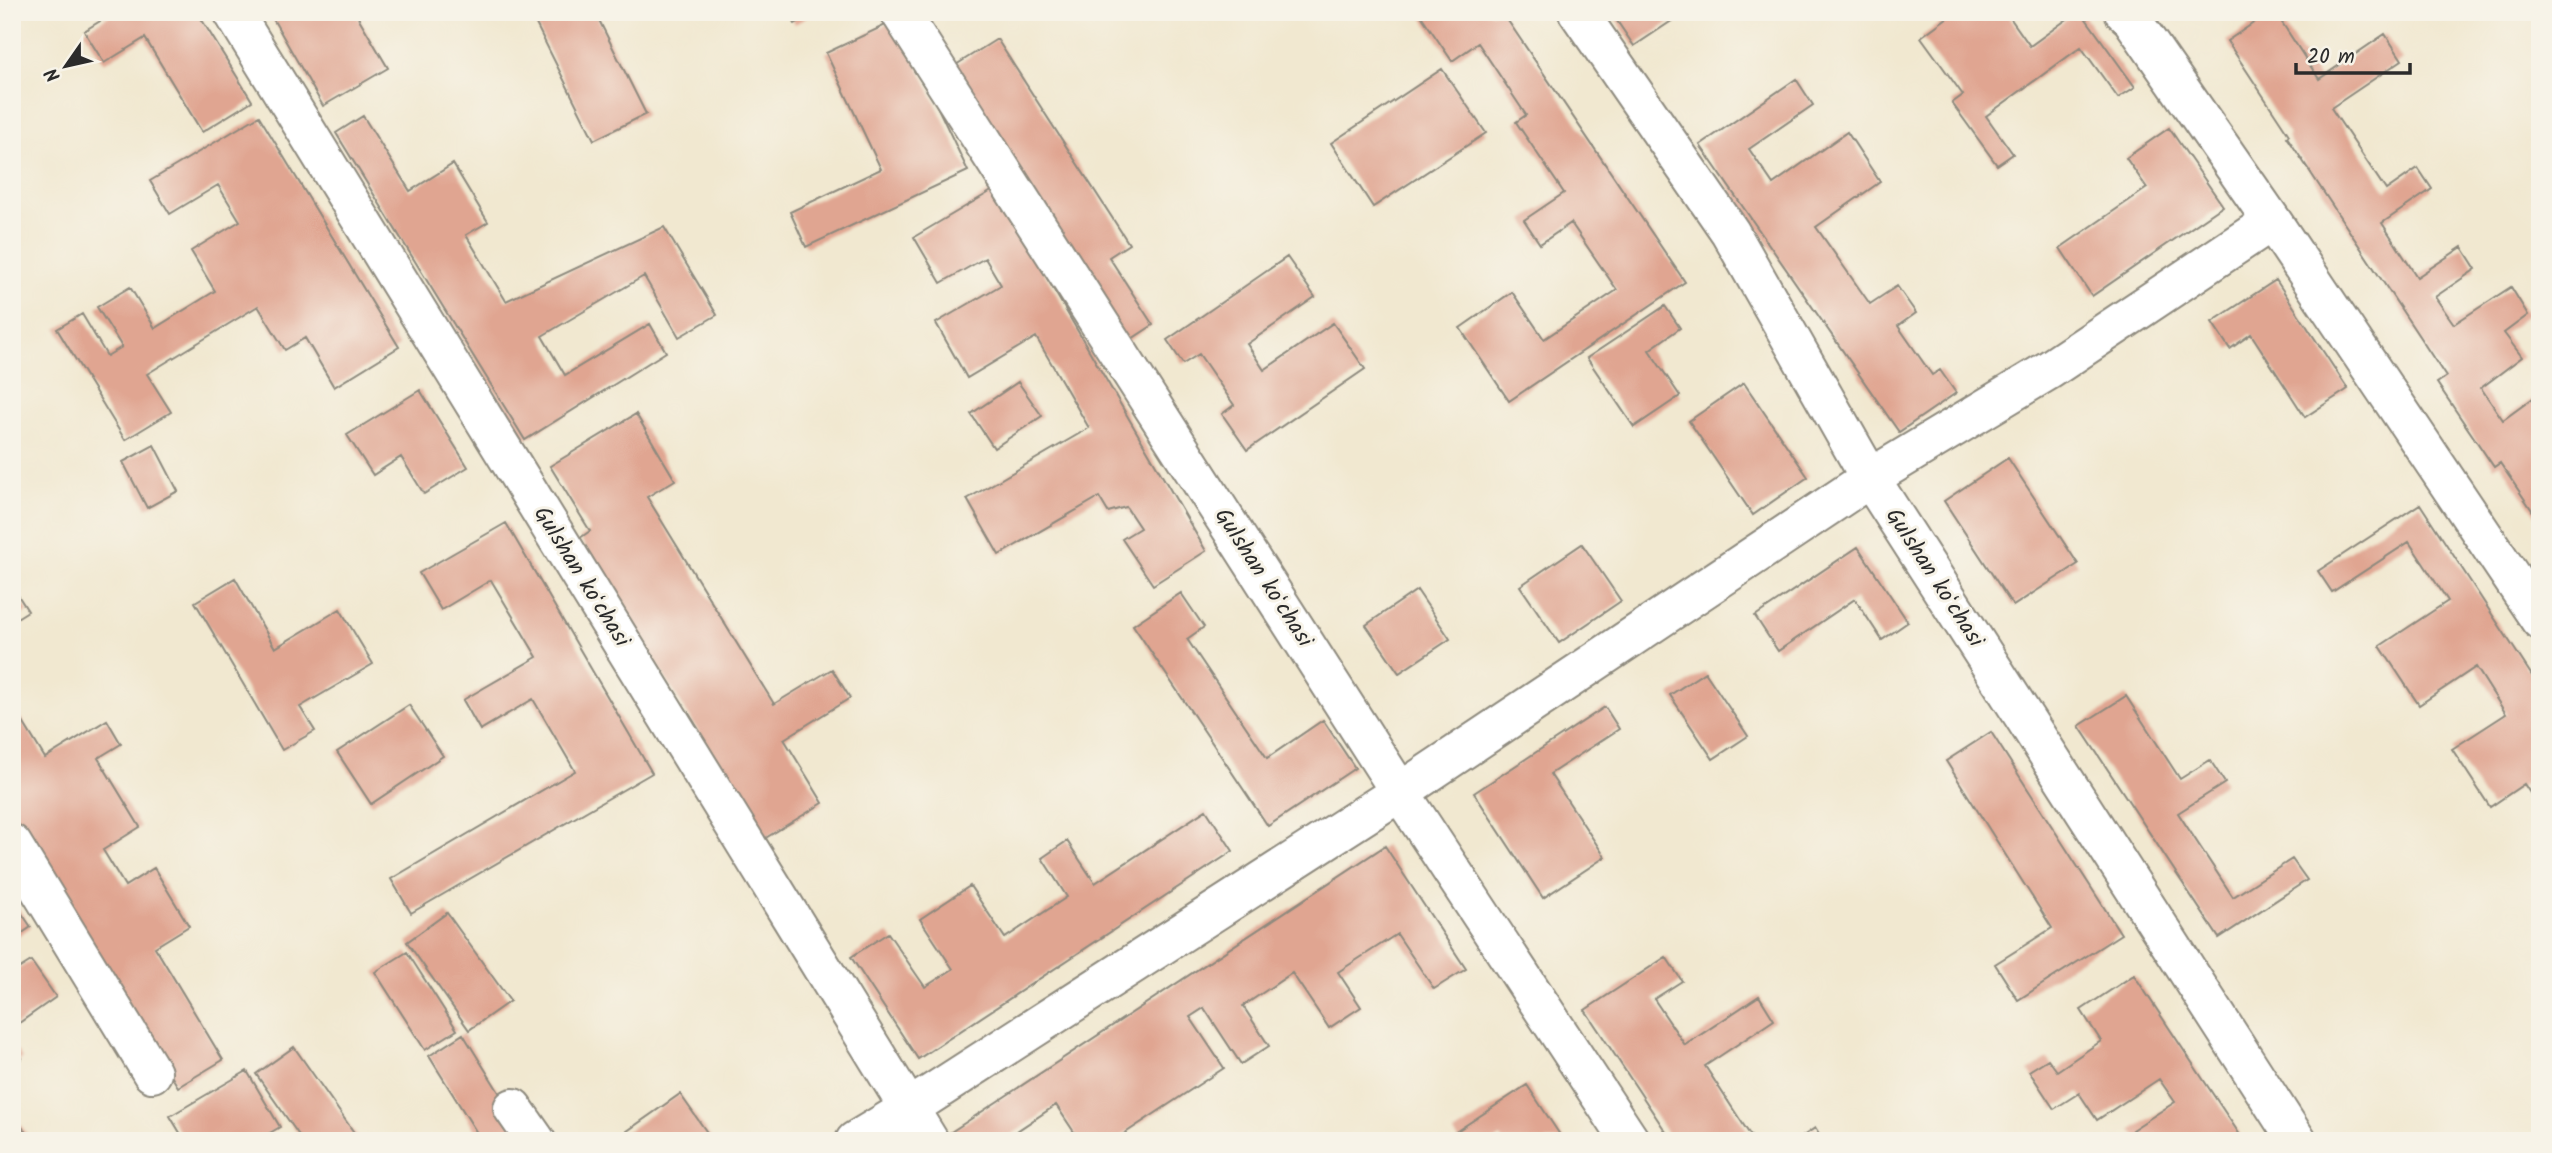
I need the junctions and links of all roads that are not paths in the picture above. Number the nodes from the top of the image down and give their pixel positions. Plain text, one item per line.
1 (233, 12) edge
2 (900, 12) edge
3 (1578, 12) edge
4 (2133, 14) edge
5 (2272, 221) junction
6 (1870, 478) junction
7 (2540, 620) edge
8 (1400, 792) junction
9 (12, 844) edge
10 (152, 1073) dead end
11 (513, 1108) dead end
12 (908, 1109) junction
13 (536, 1141) edge
14 (855, 1141) edge
15 (929, 1141) edge
16 (1630, 1141) edge
17 (2297, 1141) edge

1 - 12 street, Gulshan koʻchasi
2 - 8 street, Gulshan koʻchasi
3 - 6 street, Gulshan koʻchasi
4 - 5 street
5 - 6 street
5 - 7 street
6 - 8 street
6 - 17 street, Gulshan koʻchasi
8 - 12 street
8 - 16 street, Gulshan koʻchasi
9 - 10 street
11 - 13 street
12 - 14 street
12 - 15 street, Gulshan koʻchasi

